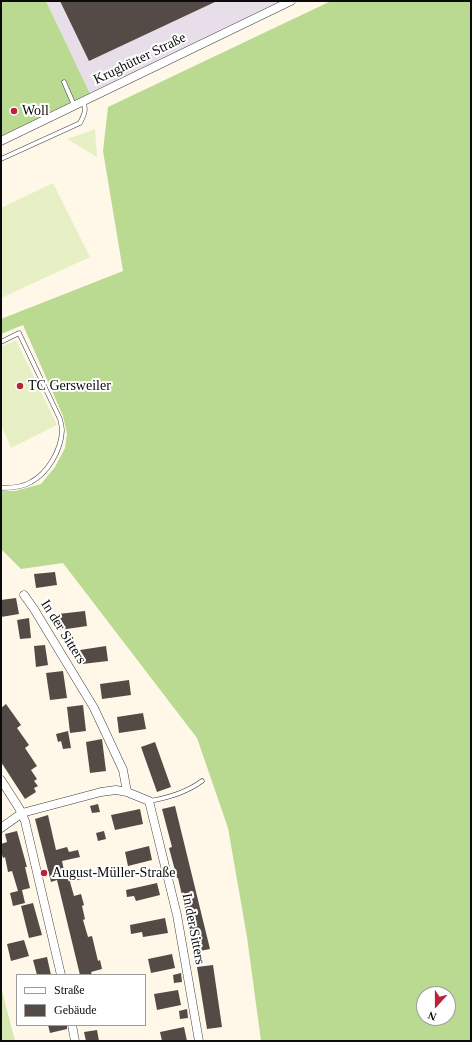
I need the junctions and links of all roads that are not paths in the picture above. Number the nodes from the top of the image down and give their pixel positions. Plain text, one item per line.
1 (291, 1) edge
2 (64, 82) dead end
3 (84, 101) junction
4 (74, 105) junction
5 (1, 141) edge
6 (1, 159) edge
7 (1, 342) edge
8 (1, 488) edge
9 (24, 595) dead end
10 (1, 780) edge
11 (202, 781) dead end
12 (127, 792) junction
13 (149, 801) junction
14 (22, 813) junction
15 (1, 828) edge
16 (61, 974) edge
17 (72, 1026) edge
18 (75, 1041) edge
19 (200, 1041) edge

1 - 3 street, Krughütter Straße
2 - 4 lane
3 - 4 street, Krughütter Straße
3 - 6 lane
4 - 5 street, Krughütter Straße
7 - 8 lane
9 - 12 street, In der Sitters
10 - 14 street
11 - 13 lane
12 - 13 street
12 - 14 street
13 - 19 street, In der Sitters
14 - 15 street
14 - 16 street
17 - 18 street

